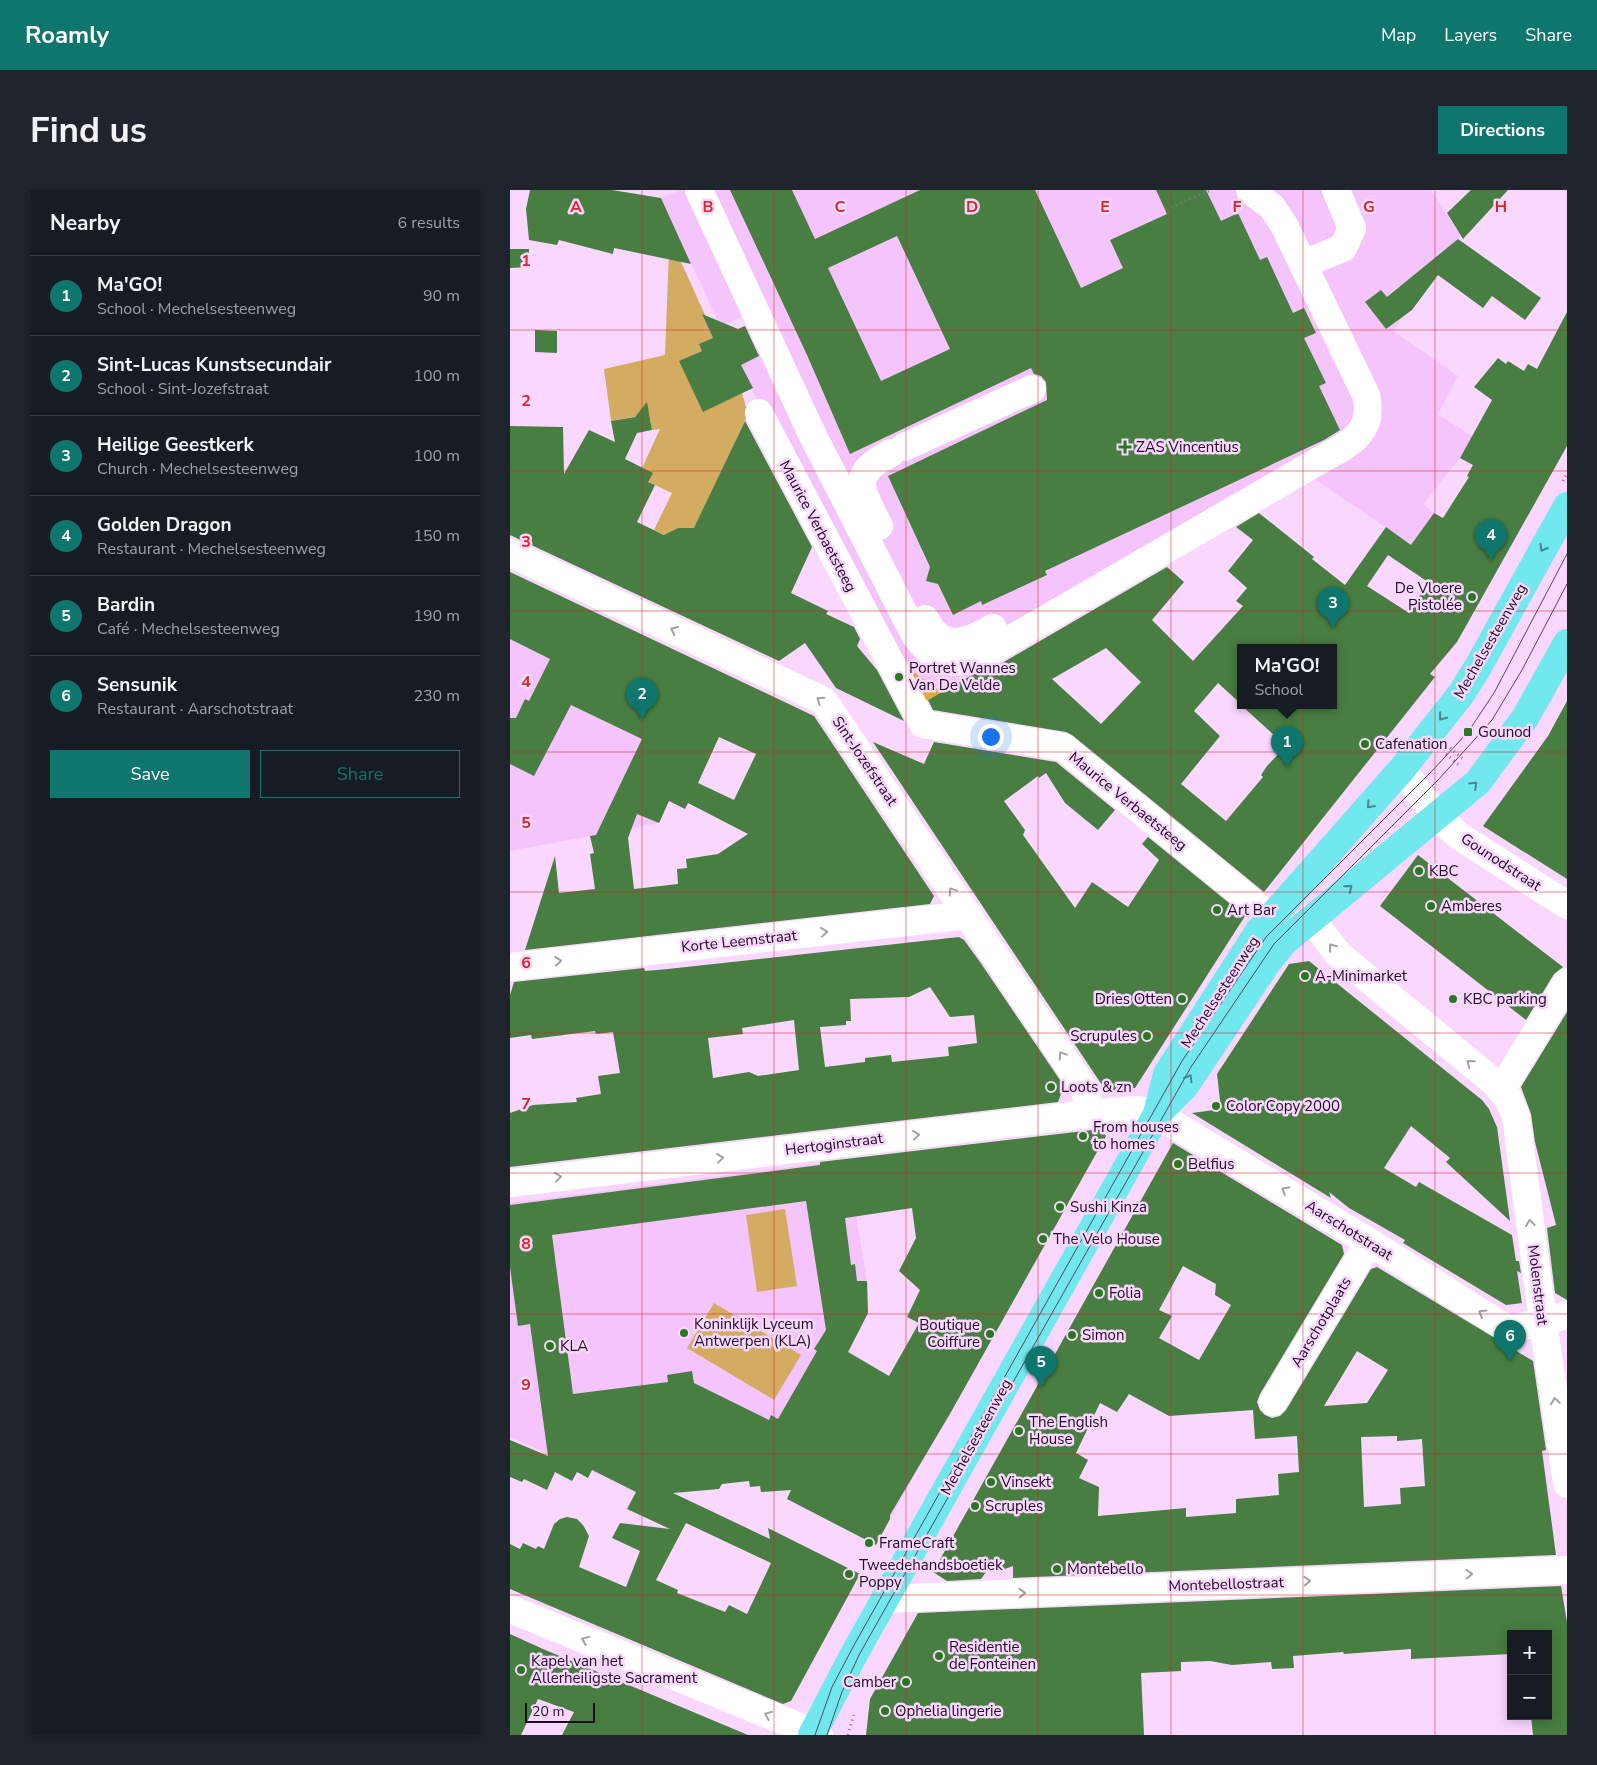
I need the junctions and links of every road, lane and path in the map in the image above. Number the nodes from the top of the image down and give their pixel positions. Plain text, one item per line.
1 (688, 190) edge
2 (1211, 190) edge
3 (1250, 190) edge
4 (1336, 190) edge
5 (703, 199) edge
6 (1168, 213) dead end
7 (1303, 264) junction
8 (795, 355) dead end
9 (1032, 389) dead end
10 (759, 413) dead end
11 (792, 438) junction
12 (1567, 506) edge
13 (510, 553) edge
14 (1097, 588) junction
15 (1567, 643) edge
16 (1429, 734) junction
17 (1402, 769) junction
18 (1480, 779) junction
19 (1438, 817) junction
20 (1567, 905) edge
21 (969, 916) junction
22 (1270, 917) junction
23 (1312, 920) junction
24 (510, 967) edge
25 (1567, 982) edge
26 (1502, 1089) junction
27 (1088, 1114) junction
28 (1157, 1114) junction
29 (510, 1183) edge
30 (1370, 1242) junction
31 (1555, 1318) edge
32 (1273, 1402) dead end
33 (1567, 1484) edge
34 (1567, 1570) edge
35 (886, 1599) junction
36 (510, 1609) edge
37 (856, 1705) dead end
38 (820, 1735) edge
39 (848, 1735) edge

1 - 11 street
2 - 6 path
3 - 7 street
4 - 7 street
5 - 8 street
5 - 11 street
7 - 14 street
9 - 14 street
10 - 11 street
11 - 14 street
11 - 22 street, Maurice Verbaetsteeg
12 -> 16 main road, Mechelsesteenweg
21 -> 13 street, Sint-Jozefstraat
15 - 18 main road, Mechelsesteenweg
16 - 17 main road, Mechelsesteenweg
16 - 18 path
16 - 18 path
17 - 19 street
17 -> 22 main road, Mechelsesteenweg
19 -> 18 main road, Mechelsesteenweg
19 - 20 street, Gounodstraat
23 -> 19 main road, Mechelsesteenweg
24 -> 21 street, Korte Leemstraat
27 -> 21 street, Sint-Jozefstraat
22 - 28 main road, Mechelsesteenweg
26 -> 23 street, Molenstraat
28 -> 23 main road, Mechelsesteenweg
25 - 26 street
31 -> 26 street, Molenstraat
27 - 28 street, Hertoginstraat
29 -> 27 street, Hertoginstraat
30 -> 28 street, Aarschotstraat
28 - 35 main road, Mechelsesteenweg
31 -> 30 street, Aarschotstraat
30 - 32 street, Aarschotplaats
33 -> 31 street, Molenstraat
35 -> 34 street, Montebellostraat
35 - 38 main road, Mechelsesteenweg
38 -> 36 street
37 - 39 path

